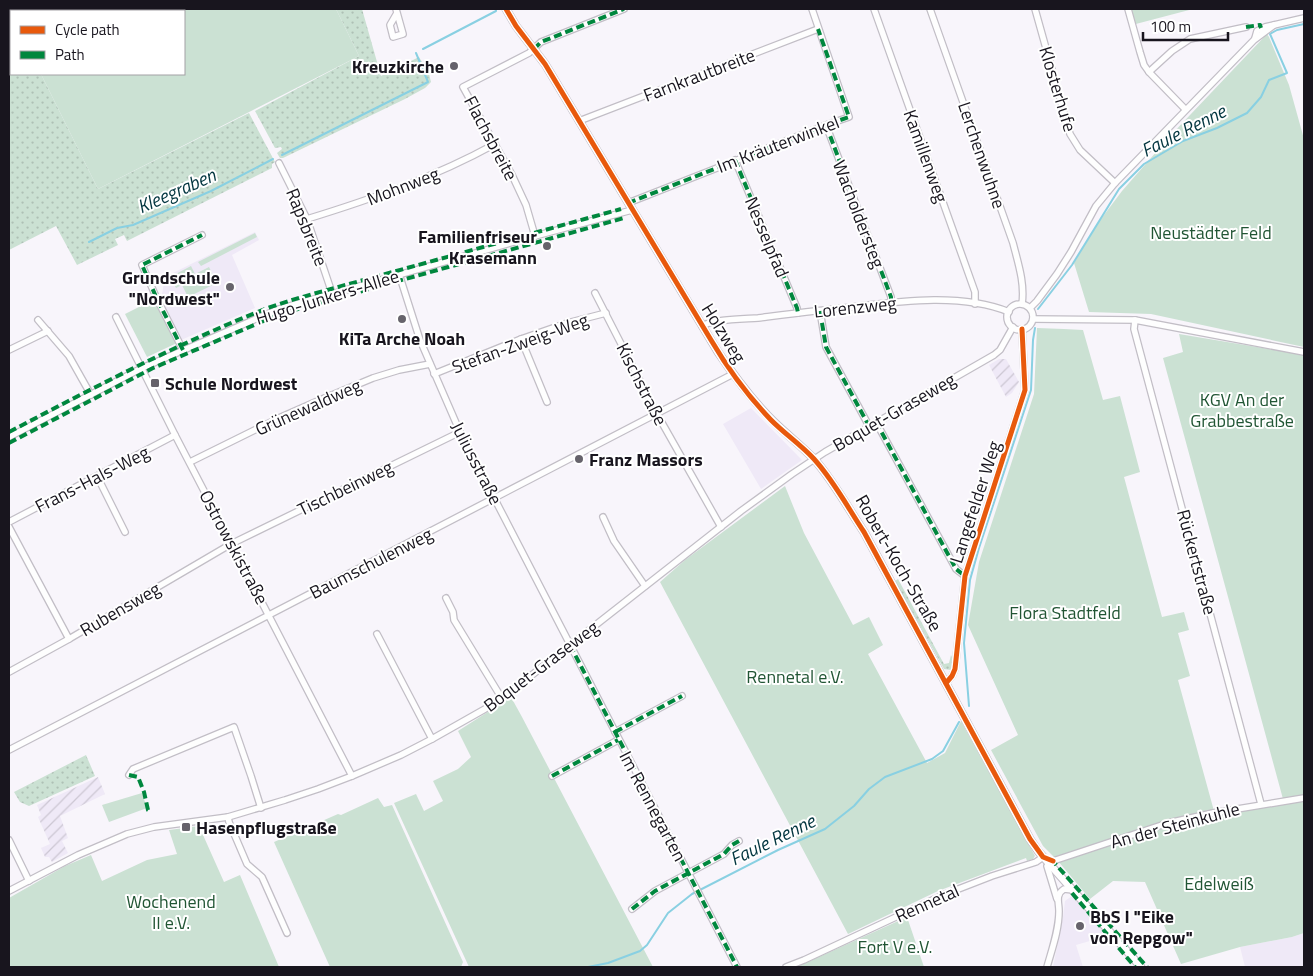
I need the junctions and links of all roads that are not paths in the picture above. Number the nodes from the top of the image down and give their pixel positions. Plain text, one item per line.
1 (506, 9) edge
2 (624, 9) edge
3 (812, 9) edge
4 (874, 9) edge
5 (930, 9) edge
6 (1035, 9) edge
7 (1128, 9) edge
8 (1304, 18) edge
9 (1246, 27) dead end
10 (818, 29) junction
11 (534, 49) junction
12 (1150, 72) junction
13 (1185, 110) junction
14 (579, 121) junction
15 (826, 125) junction
16 (495, 144) junction
17 (735, 160) junction
18 (279, 163) dead end
19 (1115, 183) junction
20 (628, 203) junction
21 (632, 210) junction
22 (307, 219) junction
23 (202, 235) dead end
24 (535, 236) junction
25 (399, 274) junction
26 (332, 293) junction
27 (595, 293) dead end
28 (891, 302) junction
29 (975, 304) junction
30 (1022, 304) junction
31 (1030, 308) junction
32 (820, 311) junction
33 (1009, 312) junction
34 (606, 313) junction
35 (798, 313) junction
36 (116, 318) dead end
37 (1033, 318) junction
38 (38, 320) dead end
39 (1135, 320) junction
40 (702, 326) junction
41 (1013, 327) junction
42 (1022, 329) junction
43 (48, 331) junction
44 (521, 339) junction
45 (9, 350) edge
46 (183, 350) junction
47 (1304, 352) edge
48 (430, 364) junction
49 (142, 368) junction
50 (434, 374) junction
51 (733, 374) junction
52 (91, 395) junction
53 (548, 402) dead end
54 (657, 414) junction
55 (876, 422) junction
56 (869, 426) junction
57 (460, 432) junction
58 (175, 435) junction
59 (9, 437) edge
60 (814, 459) junction
61 (190, 462) junction
62 (97, 476) junction
63 (495, 499) junction
64 (603, 517) dead end
65 (9, 522) edge
66 (9, 527) edge
67 (721, 527) junction
68 (125, 532) dead end
69 (231, 544) junction
70 (965, 576) junction
71 (645, 586) junction
72 (446, 598) dead end
73 (270, 616) junction
74 (377, 634) dead end
75 (69, 639) junction
76 (570, 645) junction
77 (9, 672) edge
78 (946, 683) junction
79 (682, 696) dead end
80 (501, 697) junction
81 (615, 732) junction
82 (432, 739) junction
83 (618, 740) junction
84 (9, 750) edge
85 (129, 775) dead end
86 (352, 776) junction
87 (552, 776) dead end
88 (1304, 798) edge
89 (1261, 804) junction
90 (261, 808) junction
91 (228, 817) junction
92 (9, 840) edge
93 (739, 841) dead end
94 (1043, 857) junction
95 (1050, 864) junction
96 (688, 873) junction
97 (29, 881) junction
98 (1073, 890) junction
99 (9, 891) edge
100 (1058, 899) junction
101 (632, 909) dead end
102 (287, 933) dead end
103 (737, 967) edge
104 (786, 967) edge
105 (1047, 967) edge
106 (1141, 967) edge

1 - 11 street, Holzweg
2 - 11 street
3 - 10 street, Im Kräuterwinkel
4 - 29 street, Kamillenweg
5 - 30 street, Lerchenwuhne
6 - 19 street, Klosterhufe
7 - 12 street
8 - 13 street
9 - 12 street
10 - 14 street, Farnkrautbreite
10 - 15 street, Im Kräuterwinkel
11 - 14 street, Holzweg
11 - 16 street, Flachsbreite
12 - 13 street
13 - 19 street
14 - 20 street, Holzweg
15 - 17 street, Im Kräuterwinkel
15 - 28 street, Wacholdersteg
16 - 22 street, Mohnweg
16 - 24 street, Flachsbreite
17 - 20 street, Im Kräuterwinkel
17 - 35 street, Nesselpfad
18 - 22 street, Rapsbreite
19 - 31 street
20 - 21 street, Holzweg
21 - 24 street, Hugo-Junkers-Allee
21 - 40 street, Holzweg
22 - 26 street, Rapsbreite
23 - 46 street
24 - 25 street, Hugo-Junkers-Allee
25 - 26 street, Hugo-Junkers-Allee
25 - 48 street, Juliusstraße
26 - 46 street, Hugo-Junkers-Allee
27 - 34 street, Kischstraße
28 - 29 street, Lorenzweg
28 - 32 street, Lorenzweg
29 - 33 street, Lorenzweg
30 - 31 street
30 - 33 street
31 - 37 street
32 - 35 street, Lorenzweg
32 - 56 street
33 - 41 street
34 - 44 street, Stefan-Zweig-Weg
34 - 54 street, Kischstraße
35 - 40 street, Lorenzweg
36 - 49 street, Ostrowskistraße
37 - 39 street
37 - 42 street
38 - 43 street
39 - 47 street
39 - 89 street, Rückertstraße
40 - 51 street, Holzweg
41 - 42 street
41 - 55 street, Boquet-Graseweg
42 - 70 street, Langefelder Weg
43 - 45 street
43 - 52 street
44 - 50 street, Stefan-Zweig-Weg
44 - 53 street
46 - 49 street, Hugo-Junkers-Allee
48 - 50 street, Juliusstraße
48 - 61 street, Grünewaldweg
49 - 52 street, Hugo-Junkers-Allee
49 - 58 street, Ostrowskistraße
50 - 57 street, Juliusstraße
51 - 54 street, Baumschulenweg
51 - 60 street, Holzweg
52 - 59 street, Hugo-Junkers-Allee
54 - 63 street, Baumschulenweg
54 - 67 street, Kischstraße
55 - 56 street, Boquet-Graseweg
55 - 70 street
56 - 60 street, Boquet-Graseweg
57 - 63 street, Juliusstraße
57 - 69 street, Tischbeinweg
58 - 61 street, Ostrowskistraße
58 - 62 street, Frans-Hals-Weg
60 - 67 street, Boquet-Graseweg
60 - 78 street, Robert-Koch-Straße
61 - 69 street, Ostrowskistraße
62 - 65 street, Frans-Hals-Weg
62 - 68 street
63 - 73 street, Baumschulenweg
63 - 76 street, Juliusstraße
64 - 71 street
66 - 75 street
67 - 71 street, Boquet-Graseweg
69 - 73 street, Ostrowskistraße
69 - 75 street, Rubensweg
70 - 78 street, Langefelder Weg
71 - 76 street, Boquet-Graseweg
72 - 80 street
73 - 84 street, Baumschulenweg
73 - 86 street, Ostrowskistraße
74 - 82 street
75 - 77 street, Rubensweg
76 - 80 street, Boquet-Graseweg
76 - 81 street, Im Rennegarten
78 - 94 street, Robert-Koch-Straße
79 - 81 street, Im Rennegarten
80 - 82 street, Boquet-Graseweg
81 - 83 street, Im Rennegarten
82 - 86 street, Boquet-Graseweg
83 - 87 street, Im Rennegarten
83 - 96 street, Im Rennegarten
85 - 90 street
86 - 90 street, Boquet-Graseweg
88 - 89 street, An der Steinkuhle
89 - 95 street, An der Steinkuhle
90 - 91 street, Boquet-Graseweg
91 - 97 street, Boquet-Graseweg
91 - 102 street
92 - 97 street
93 - 96 street, Im Rennegarten
94 - 95 street, Robert-Koch-Straße
94 - 104 street, Rennetal
95 - 98 street, Robert-Koch-Straße
95 - 100 street
96 - 101 street, Im Rennegarten
96 - 103 street, Im Rennegarten
97 - 99 street, Boquet-Graseweg
98 - 100 street
98 - 106 street, Robert-Koch-Straße
100 - 105 street

